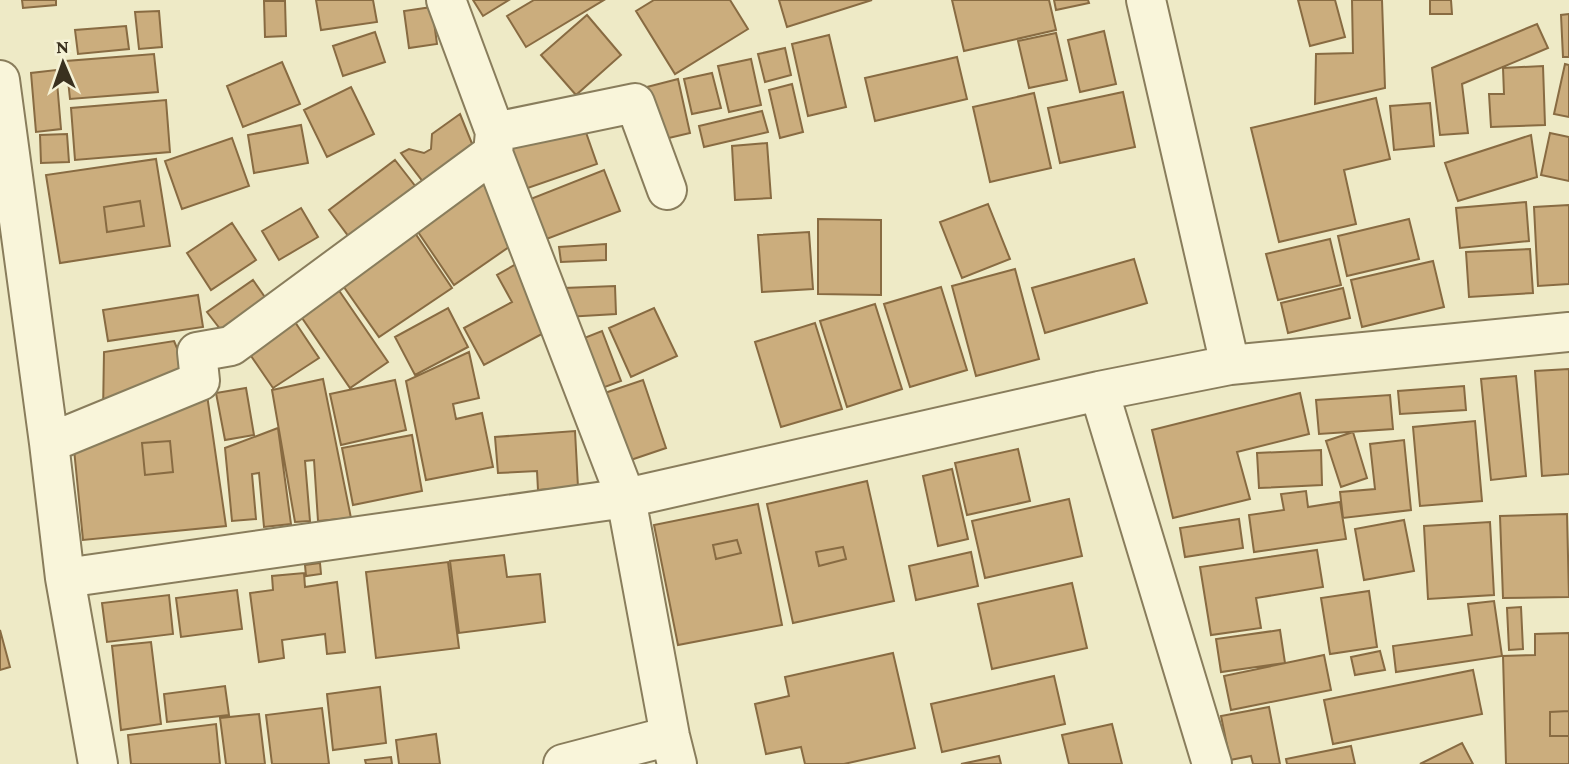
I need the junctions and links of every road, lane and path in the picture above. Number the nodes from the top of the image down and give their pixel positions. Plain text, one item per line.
1 (446, 0) edge
2 (1146, 0) edge
3 (0, 80) edge
4 (494, 142) junction
5 (667, 190) dead end
6 (1569, 332) edge
7 (1230, 365) junction
8 (1099, 391) junction
9 (49, 443) junction
10 (626, 498) junction
11 (65, 578) junction
12 (674, 750) edge
13 (98, 764) edge
14 (563, 764) edge
15 (1212, 764) edge

1 - 4 street
2 - 7 street
3 - 9 street
4 - 5 street
4 - 9 street
4 - 10 street
6 - 7 street
7 - 8 street
8 - 10 street
8 - 15 street
9 - 11 street
10 - 11 street
10 - 12 street
11 - 13 street
12 - 14 street

